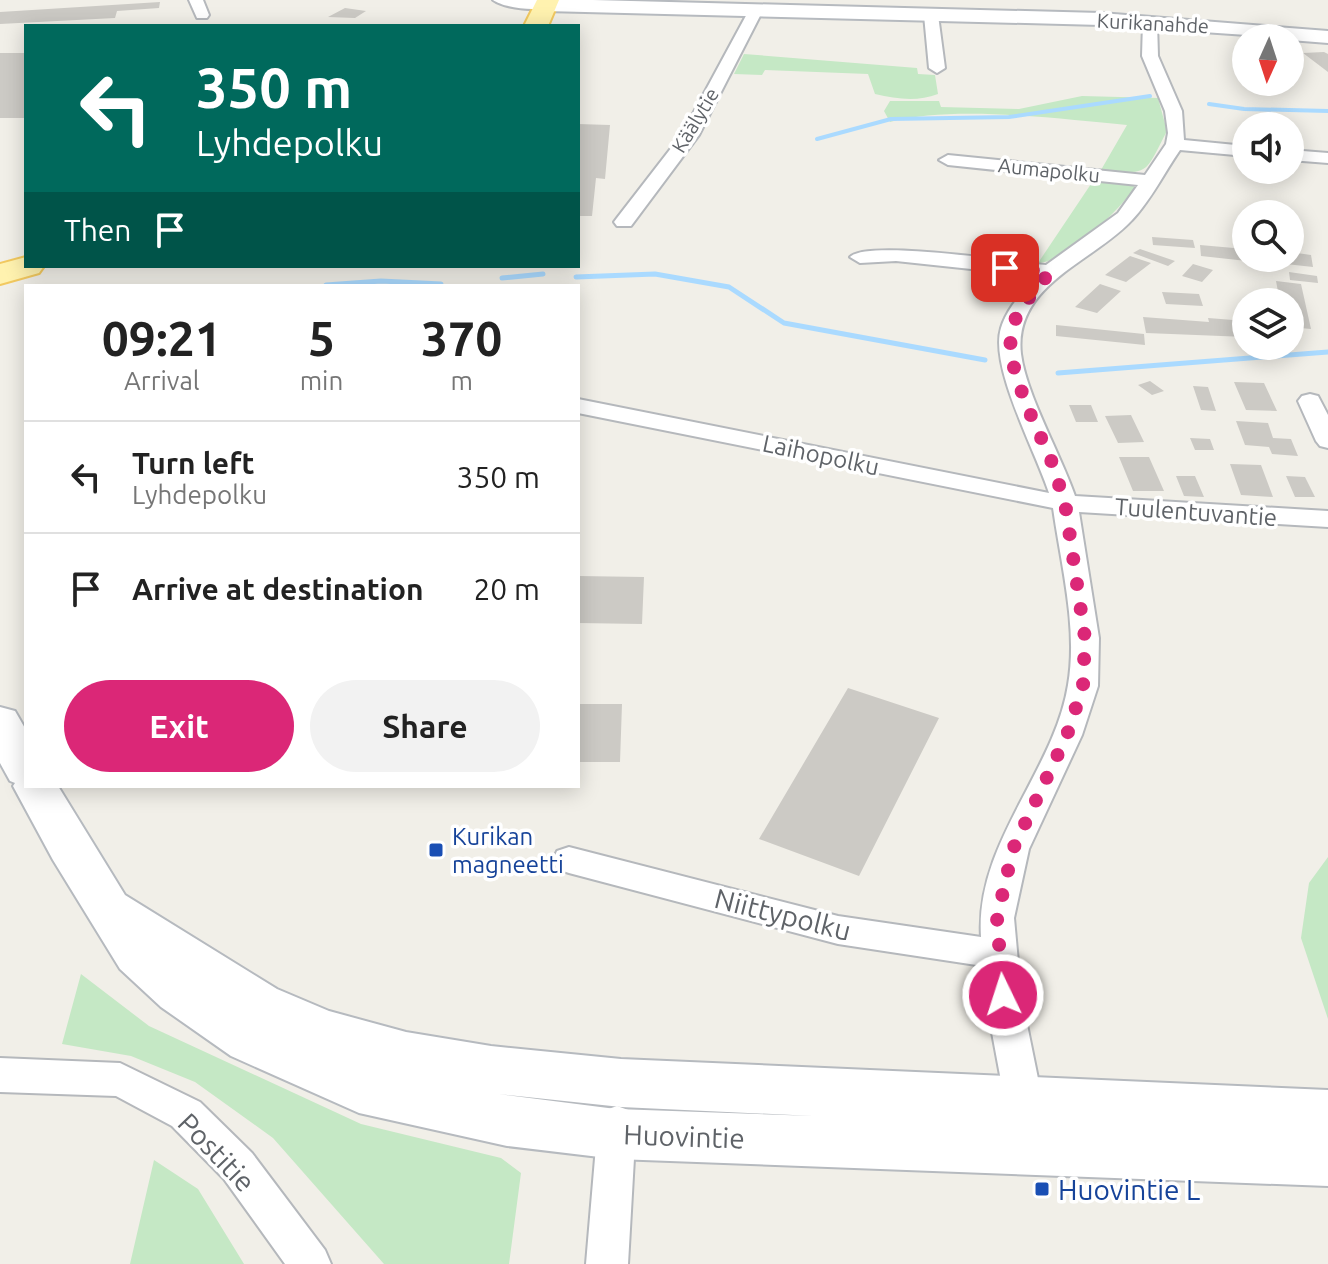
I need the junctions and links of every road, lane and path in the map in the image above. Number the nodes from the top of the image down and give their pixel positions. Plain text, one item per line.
1 (500, 0) edge
2 (543, 10) edge
3 (755, 12) junction
4 (931, 15) junction
5 (1150, 22) junction
6 (1328, 37) edge
7 (937, 68) dead end
8 (1175, 144) junction
9 (1232, 150) edge
10 (1304, 156) edge
11 (1328, 158) edge
12 (948, 160) dead end
13 (1150, 181) junction
14 (624, 222) dead end
15 (860, 257) dead end
16 (24, 267) edge
17 (1050, 272) junction
18 (0, 274) edge
19 (1310, 401) dead end
20 (580, 406) edge
21 (1328, 441) edge
22 (1065, 503) junction
23 (1328, 519) edge
24 (36, 788) edge
25 (569, 860) dead end
26 (1000, 954) junction
27 (0, 1075) edge
28 (619, 1108) junction
29 (1328, 1115) edge
30 (1028, 1125) junction
31 (1328, 1160) edge
32 (310, 1264) edge
33 (607, 1264) edge

1 - 2 street
2 - 3 main road, Kurikanahde
3 - 4 main road, Kurikanahde
3 - 14 street, Käälytie
4 - 5 main road, Kurikanahde
4 - 7 street
5 - 6 main road, Kurikanahde
5 - 8 street
8 - 9 street
8 - 13 street
10 - 11 street
12 - 13 street, Aumapolku
13 - 17 street
15 - 17 street
16 - 18 main road
17 - 22 street
19 - 21 street
20 - 22 street, Laihopolku
22 - 23 street, Tuulentuvantie
22 - 26 street
24 - 28 main road, Huovintie
25 - 26 street, Niittypolku
26 - 30 street
27 - 32 street, Postitie
28 - 30 main road, Huovintie
28 - 33 street
29 - 30 main road, Huovintie
30 - 31 main road, Huovintie

